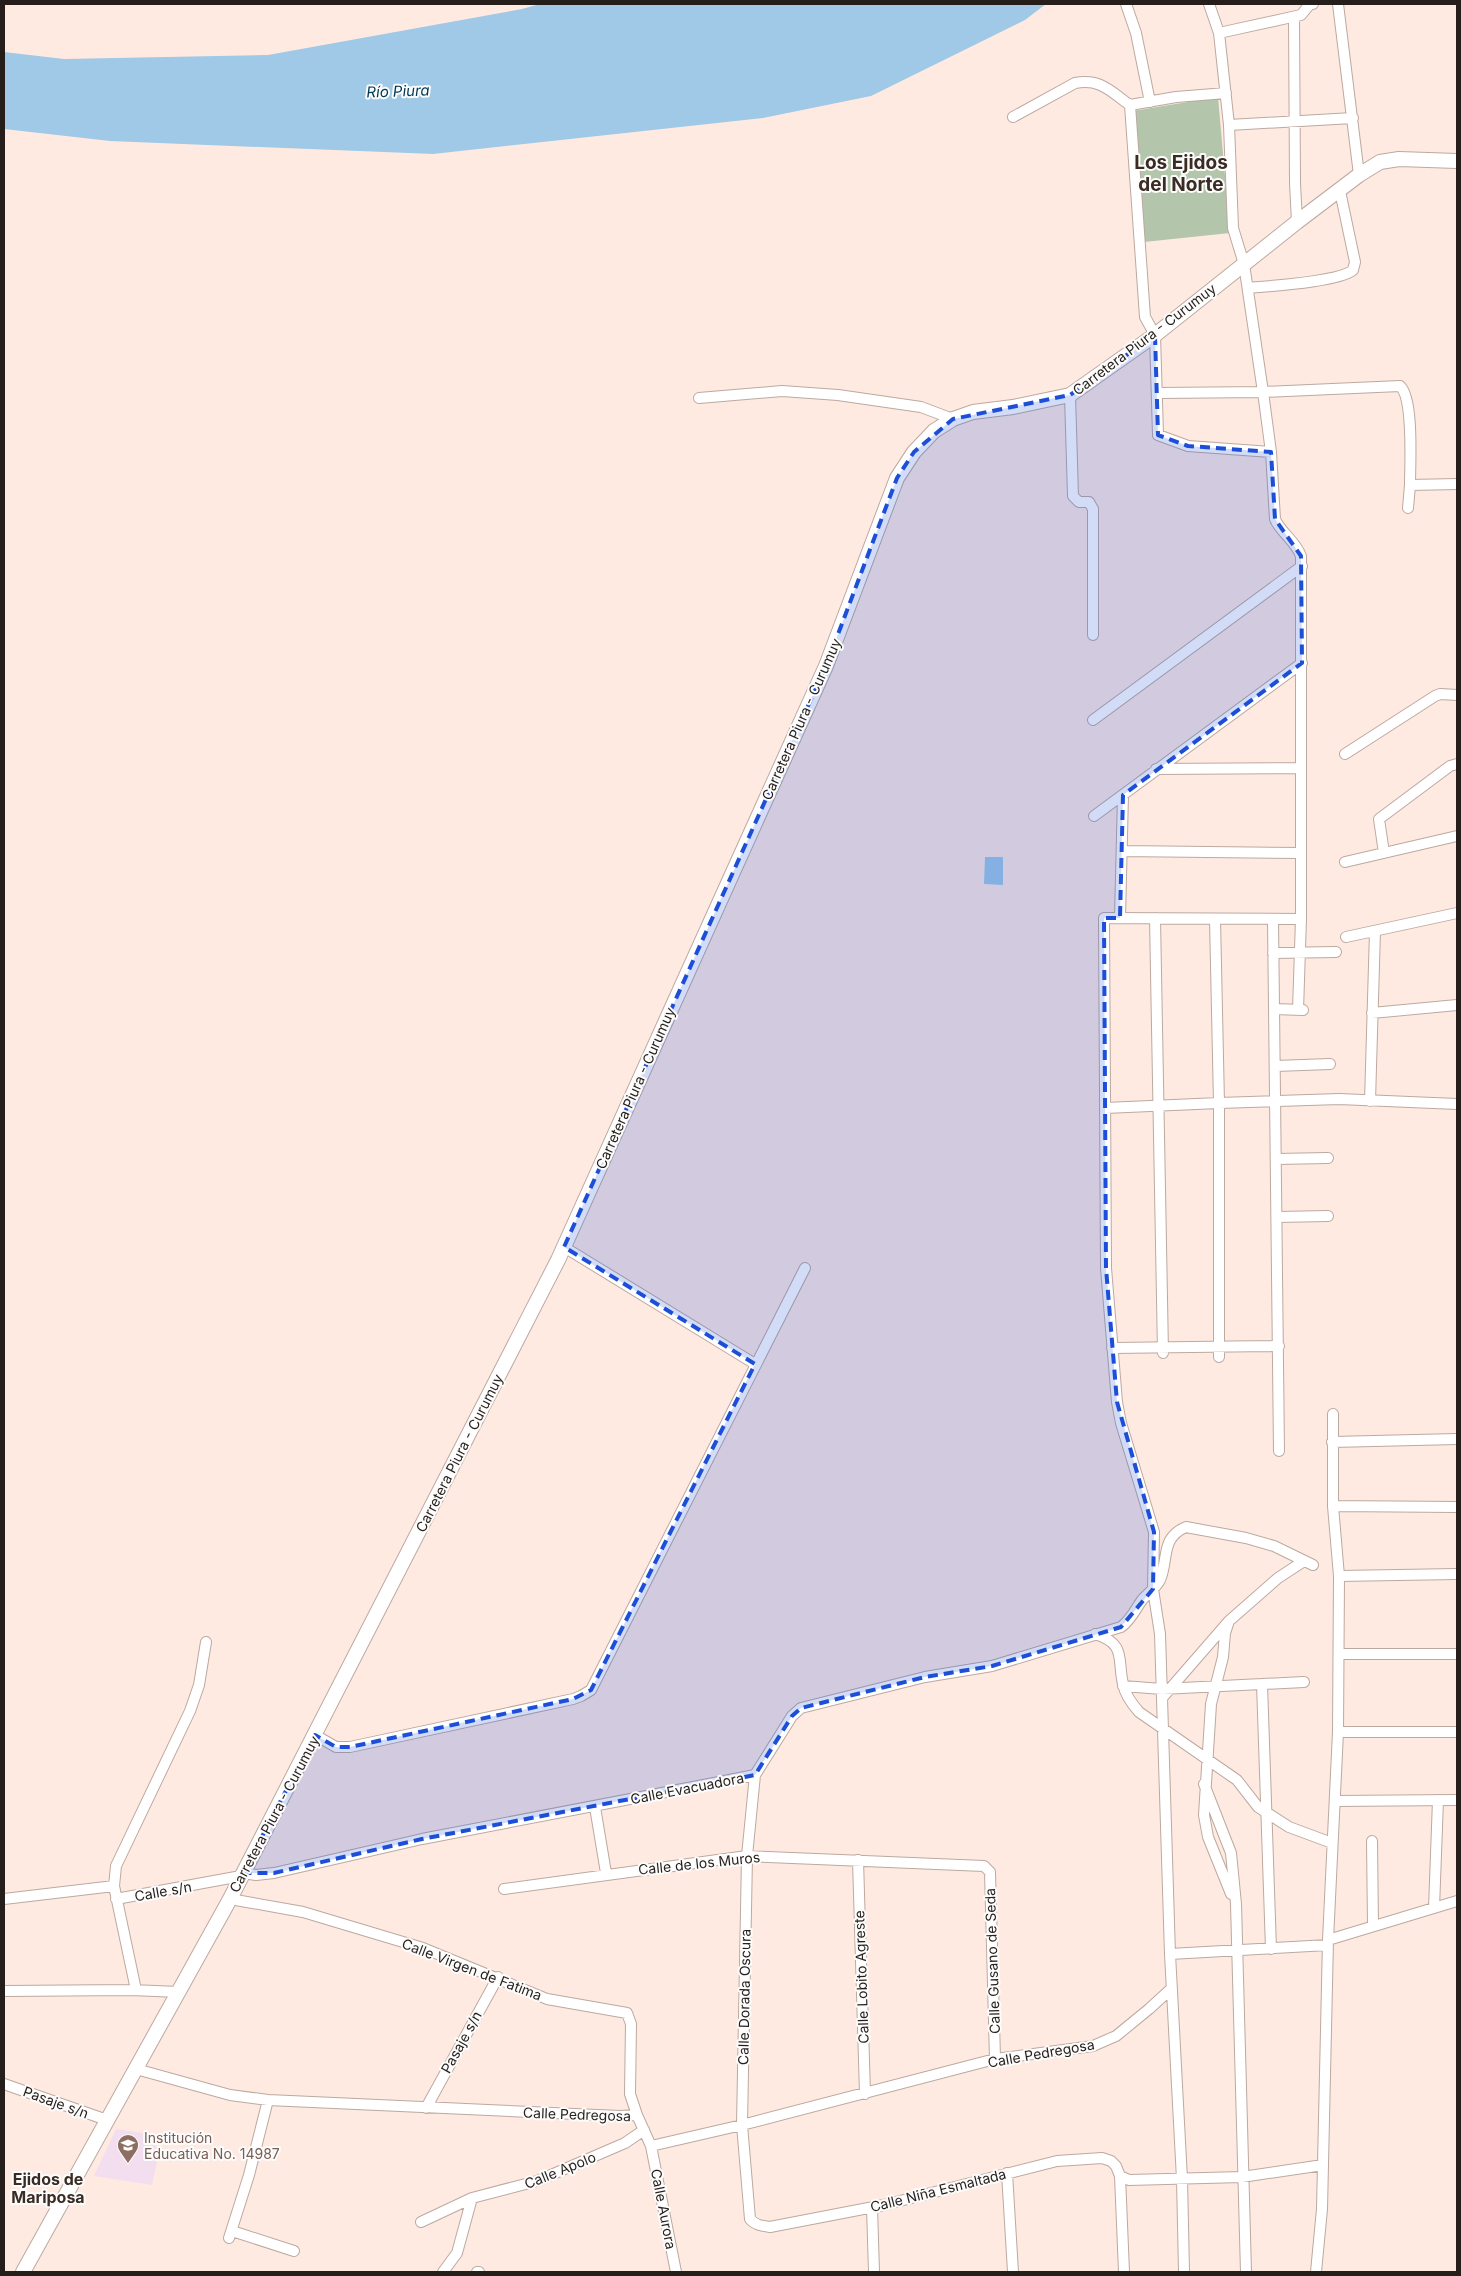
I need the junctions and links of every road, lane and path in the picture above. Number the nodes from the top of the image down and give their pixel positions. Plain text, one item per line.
1 (1126, 4) edge
2 (1209, 4) edge
3 (1311, 4) edge
4 (1338, 4) edge
5 (1294, 17) junction
6 (1219, 32) junction
7 (1226, 93) junction
8 (1150, 102) junction
9 (1130, 105) junction
10 (1012, 117) dead end
11 (1353, 118) junction
12 (1295, 121) junction
13 (1229, 125) junction
14 (1457, 161) edge
15 (1359, 175) junction
16 (1340, 191) junction
17 (1298, 222) junction
18 (1244, 264) junction
19 (1248, 288) junction
20 (1156, 335) junction
21 (1263, 392) junction
22 (1158, 393) junction
23 (1070, 395) junction
24 (699, 398) dead end
25 (953, 419) junction
26 (1271, 452) junction
27 (1457, 484) edge
28 (1410, 485) junction
29 (1408, 508) dead end
30 (1302, 566) junction
31 (1093, 635) dead end
32 (1302, 663) junction
33 (1457, 695) edge
34 (1093, 720) dead end
35 (1345, 754) dead end
36 (1457, 764) edge
37 (1300, 768) junction
38 (1156, 769) junction
39 (1123, 795) junction
40 (1094, 816) dead end
41 (1457, 836) edge
42 (1122, 851) junction
43 (1301, 853) junction
44 (1384, 853) junction
45 (1345, 862) dead end
46 (1457, 913) edge
47 (1120, 918) junction
48 (1155, 918) junction
49 (1215, 918) junction
50 (1272, 919) junction
51 (1301, 919) junction
52 (1375, 931) junction
53 (1346, 937) dead end
54 (1336, 952) dead end
55 (1298, 953) junction
56 (1273, 954) junction
57 (1457, 1005) edge
58 (1274, 1009) junction
59 (1372, 1014) junction
60 (1330, 1064) dead end
61 (1275, 1066) junction
62 (1275, 1101) junction
63 (1370, 1101) junction
64 (1219, 1103) junction
65 (1457, 1104) edge
66 (1159, 1105) junction
67 (1105, 1108) junction
68 (1328, 1158) dead end
69 (1276, 1159) junction
70 (1328, 1216) dead end
71 (1277, 1217) junction
72 (564, 1246) junction
73 (805, 1268) dead end
74 (1279, 1346) junction
75 (1219, 1347) junction
76 (1112, 1348) junction
77 (1163, 1350) junction
78 (1219, 1358) dead end
79 (755, 1364) junction
80 (1332, 1414) dead end
81 (1457, 1439) edge
82 (1332, 1442) junction
83 (1279, 1452) dead end
84 (1333, 1506) junction
85 (1457, 1507) edge
86 (1457, 1574) edge
87 (1339, 1576) junction
88 (1153, 1589) junction
89 (1229, 1620) junction
90 (1094, 1634) junction
91 (206, 1642) dead end
92 (1339, 1654) junction
93 (1457, 1654) edge
94 (1304, 1682) dead end
95 (1262, 1684) junction
96 (1123, 1686) junction
97 (1215, 1686) junction
98 (1165, 1692) junction
99 (1163, 1728) junction
100 (1338, 1732) junction
101 (1457, 1732) edge
102 (315, 1735) junction
103 (1207, 1758) junction
104 (755, 1775) junction
105 (1204, 1784) junction
106 (1438, 1800) junction
107 (1457, 1800) edge
108 (1335, 1802) junction
109 (595, 1807) junction
110 (1267, 1813) junction
111 (1372, 1842) dead end
112 (1332, 1843) junction
113 (747, 1856) junction
114 (858, 1860) junction
115 (984, 1866) joint
116 (606, 1873) junction
117 (242, 1875) junction
118 (114, 1886) junction
119 (504, 1889) dead end
120 (4, 1899) edge
121 (116, 1899) junction
122 (230, 1899) junction
123 (1457, 1901) edge
124 (1236, 1904) junction
125 (1434, 1908) junction
126 (1373, 1925) junction
127 (1328, 1942) junction
128 (1271, 1949) junction
129 (1236, 1950) junction
130 (1170, 1954) junction
131 (498, 1977) junction
132 (1172, 1988) junction
133 (136, 1990) junction
134 (4, 1991) edge
135 (179, 1992) junction
136 (995, 2059) junction
137 (136, 2070) junction
138 (4, 2084) edge
139 (865, 2094) junction
140 (268, 2100) junction
141 (426, 2108) junction
142 (637, 2115) junction
143 (108, 2120) junction
144 (742, 2126) junction
145 (644, 2130) junction
146 (651, 2146) junction
147 (1323, 2166) junction
148 (1008, 2173) junction
149 (1120, 2176) junction
150 (1242, 2176) junction
151 (1182, 2179) junction
152 (472, 2198) junction
153 (872, 2207) junction
154 (750, 2219) joint
155 (421, 2222) dead end
156 (294, 2250) dead end
157 (24, 2272) edge
158 (443, 2272) edge
159 (676, 2272) edge
160 (874, 2272) edge
161 (1014, 2272) edge
162 (1124, 2272) edge
163 (1184, 2272) edge
164 (1246, 2272) edge
165 (1316, 2272) edge

1 - 8 street
2 - 6 street
3 - 5 street
4 - 11 street
5 - 6 street
5 - 12 street
6 - 7 street
7 - 8 street
7 - 13 street
8 - 9 street
9 - 10 street
9 - 20 street
11 - 12 street
11 - 15 street
12 - 13 street
12 - 17 street
13 - 18 street
14 - 15 main road, Carretera Piura - Curumuy
15 - 16 main road, Carretera Piura - Curumuy
16 - 17 main road, Carretera Piura - Curumuy
16 - 19 street
17 - 18 main road, Carretera Piura - Curumuy
18 - 19 street
18 - 20 main road, Carretera Piura - Curumuy
19 - 21 street
20 - 22 street
20 - 23 main road, Carretera Piura - Curumuy
21 - 22 street
21 - 26 street
21 - 28 street
22 - 26 street
23 - 25 main road, Carretera Piura - Curumuy
23 - 31 street
24 - 25 street
25 - 72 main road, Carretera Piura - Curumuy
26 - 30 street
27 - 28 street
28 - 29 street
30 - 32 street
30 - 34 street
32 - 37 street
32 - 38 street
33 - 35 street
36 - 44 street
37 - 38 street
37 - 43 street
38 - 39 street
39 - 40 street
39 - 42 street
41 - 44 street
42 - 43 street
42 - 47 street
43 - 51 street
44 - 45 street
46 - 52 street
47 - 48 street
47 - 67 street
48 - 49 street
48 - 66 street
49 - 50 street
49 - 64 street
50 - 51 street
50 - 56 street
51 - 55 street
52 - 53 street
52 - 59 street
54 - 55 street
55 - 56 street
55 - 58 street
56 - 58 street
57 - 59 street
58 - 61 street
59 - 63 street
60 - 61 street
61 - 62 street
62 - 63 street
62 - 64 street
62 - 69 street
63 - 65 street
64 - 66 street
64 - 75 street
66 - 67 street
66 - 77 street
67 - 76 street
68 - 69 street
69 - 71 street
70 - 71 street
71 - 74 street
72 - 79 street
72 - 102 main road, Carretera Piura - Curumuy
73 - 79 street
74 - 75 street
74 - 83 street
75 - 77 street
75 - 78 street
76 - 77 street
76 - 88 street
79 - 102 street
80 - 82 street
81 - 82 street
82 - 84 street
84 - 85 street
84 - 87 street
86 - 87 street
87 - 92 street
88 - 89 street, Calle Evacuadora
88 - 90 street, Calle Evacuadora
88 - 98 street
89 - 97 street
89 - 98 street
90 - 96 street
90 - 104 street, Calle Evacuadora
91 - 118 street
92 - 93 street
92 - 100 street
94 - 95 street
95 - 97 street
95 - 110 street
96 - 98 street
96 - 99 street
97 - 98 street
97 - 103 street
98 - 99 street
99 - 103 street
99 - 130 street
100 - 101 street
100 - 108 street
102 - 117 main road, Carretera Piura - Curumuy
103 - 105 street
103 - 110 street
104 - 109 street, Calle Evacuadora
104 - 113 street, Calle Dorada Oscura
105 - 124 street
105 - 124 street
106 - 107 street
106 - 108 street
106 - 125 street
108 - 112 street
109 - 116 street
109 - 117 street, Calle Evacuadora
110 - 112 street
110 - 128 street
111 - 126 street
112 - 127 street
113 - 114 street, Calle de los Muros
113 - 116 street, Calle de los Muros
113 - 144 street, Calle Dorada Oscura
114 - 115 street, Calle de los Muros
114 - 139 street, Calle Lobito Agreste
115 - 136 street, Calle Gusano de Seda
116 - 119 street, Calle de los Muros
117 - 121 street, Calle s/n
117 - 122 main road, Carretera Piura - Curumuy
118 - 120 street
118 - 121 street
121 - 133 street, Calle s/n
122 - 131 street, Calle Virgen de Fatima
122 - 135 main road, Carretera Piura - Curumuy
123 - 125 street
124 - 129 street
125 - 126 street
126 - 127 street
127 - 128 street
127 - 147 street
128 - 129 street
129 - 130 street
129 - 150 street
130 - 132 street
131 - 141 street, Pasaje s/n
131 - 142 street, Calle Virgen de Fatima
132 - 136 street, Calle Pedregosa
132 - 151 street
133 - 134 street
133 - 135 street
135 - 137 main road, Carretera Piura - Curumuy
136 - 139 street, Calle Pedregosa
137 - 140 street, Calle Pedregosa
137 - 143 main road, Carretera Piura - Curumuy
138 - 143 street, Pasaje s/n
139 - 144 street, Calle Pedregosa
140 - 141 street, Calle Pedregosa
140 - 156 street
141 - 142 street, Calle Pedregosa
142 - 145 street, Calle Pedregosa
143 - 157 main road, Carretera Piura - Curumuy
144 - 146 street, Calle Pedregosa
144 - 154 street, Calle Dorada Oscura
145 - 146 street, Calle Pedregosa
145 - 152 street, Calle Apolo
146 - 159 street, Calle Aurora
147 - 150 street
147 - 165 street
148 - 149 street, Calle Niña Esmaltada
148 - 153 street, Calle Niña Esmaltada
148 - 161 street
149 - 151 street
149 - 162 street
150 - 151 street
150 - 164 street
151 - 163 street
152 - 155 street, Calle Apolo
152 - 158 street
153 - 154 street, Calle Niña Esmaltada
153 - 160 street

